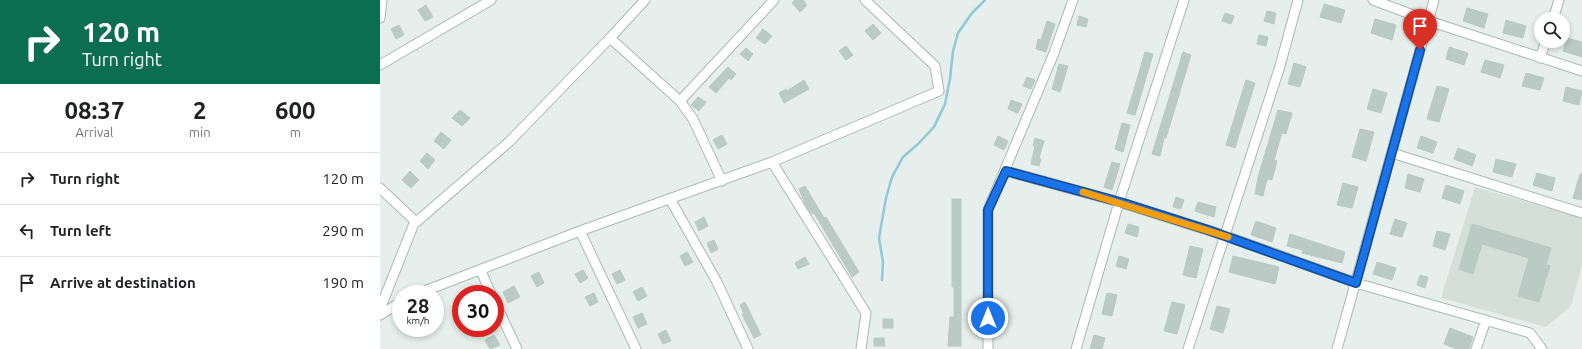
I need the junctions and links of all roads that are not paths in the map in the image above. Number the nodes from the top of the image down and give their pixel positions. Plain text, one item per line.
1 (382, 0) edge
2 (491, 0) edge
3 (645, 0) edge
4 (774, 0) edge
5 (865, 0) edge
6 (1073, 0) edge
7 (1184, 0) edge
8 (1298, 0) edge
9 (1373, 0) edge
10 (1434, 0) edge
11 (1559, 0) edge
12 (1555, 12) edge
13 (380, 18) edge
14 (1429, 21) junction
15 (610, 38) junction
16 (1544, 48) edge
17 (1540, 58) junction
18 (380, 65) edge
19 (1582, 71) edge
20 (680, 101) junction
21 (1392, 153) junction
22 (772, 162) junction
23 (1006, 171) junction
24 (722, 181) junction
25 (380, 188) edge
26 (670, 199) junction
27 (1120, 202) junction
28 (1582, 214) edge
29 (414, 224) junction
30 (580, 231) junction
31 (1223, 235) junction
32 (481, 270) junction
33 (1356, 283) junction
34 (441, 285) edge
35 (487, 285) edge
36 (392, 307) edge
37 (380, 309) edge
38 (380, 314) edge
39 (1486, 320) junction
40 (504, 321) edge
41 (517, 349) edge
42 (636, 349) edge
43 (748, 349) edge
44 (861, 349) edge
45 (988, 349) edge
46 (1076, 349) edge
47 (1188, 349) edge
48 (1337, 349) edge
49 (1476, 349) edge
50 (1542, 349) edge

1 - 13 street
2 - 18 street
3 - 15 street
4 - 20 street
5 - 22 street
6 - 23 street
7 - 27 street
8 - 31 street
9 - 14 street
10 - 14 street
11 - 12 street
14 - 17 street
14 - 21 street
15 - 20 street
15 - 29 street
16 - 17 street
17 - 19 street
20 - 24 street
21 - 28 street
21 - 33 street
22 - 24 street
22 - 44 street
23 - 27 street
23 - 45 street
24 - 26 street
25 - 29 street
26 - 30 street
26 - 43 street
27 - 31 street
27 - 46 street
29 - 37 street
30 - 32 street
30 - 42 street
31 - 33 street
31 - 47 street
32 - 34 street
32 - 35 street
33 - 39 street
33 - 48 street
36 - 38 street
39 - 49 street
39 - 50 street
40 - 41 street

